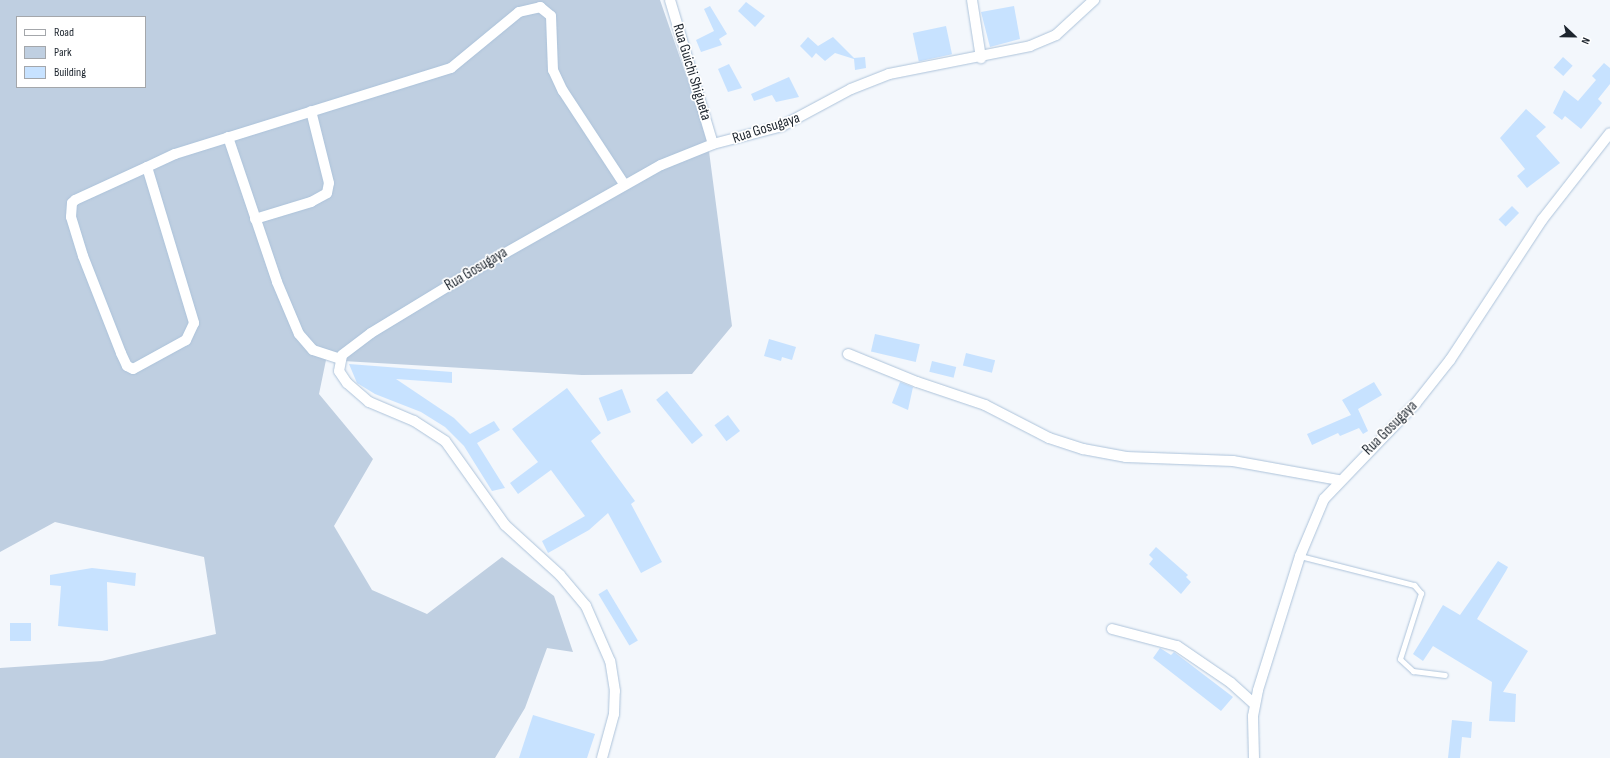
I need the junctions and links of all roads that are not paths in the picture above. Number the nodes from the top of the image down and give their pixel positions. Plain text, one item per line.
1 (670, 0) edge
2 (972, 0) edge
3 (1094, 0) edge
4 (982, 58) junction
5 (311, 112) junction
6 (1610, 134) edge
7 (228, 137) junction
8 (713, 144) junction
9 (147, 168) junction
10 (624, 184) junction
11 (254, 219) junction
12 (848, 354) dead end
13 (341, 359) junction
14 (1339, 480) junction
15 (1300, 556) junction
16 (1112, 629) dead end
17 (1445, 675) dead end
18 (1254, 704) junction
19 (602, 758) edge
20 (1254, 758) edge

1 - 8 street, Rua Guichi Shigueta
2 - 4 street
3 - 4 street, Rua Gosugaya
4 - 8 street, Rua Gosugaya
5 - 7 street
5 - 10 street
5 - 11 street
6 - 14 street, Rua Gosugaya
7 - 9 street
7 - 11 street
8 - 10 street, Rua Gosugaya
9 - 9 street
10 - 13 street, Rua Gosugaya
11 - 13 street
12 - 14 street
13 - 19 street
14 - 15 street, Rua Gosugaya
15 - 17 lane
15 - 18 street, Rua Gosugaya
16 - 18 street
18 - 20 street, Rua Gosugaya

